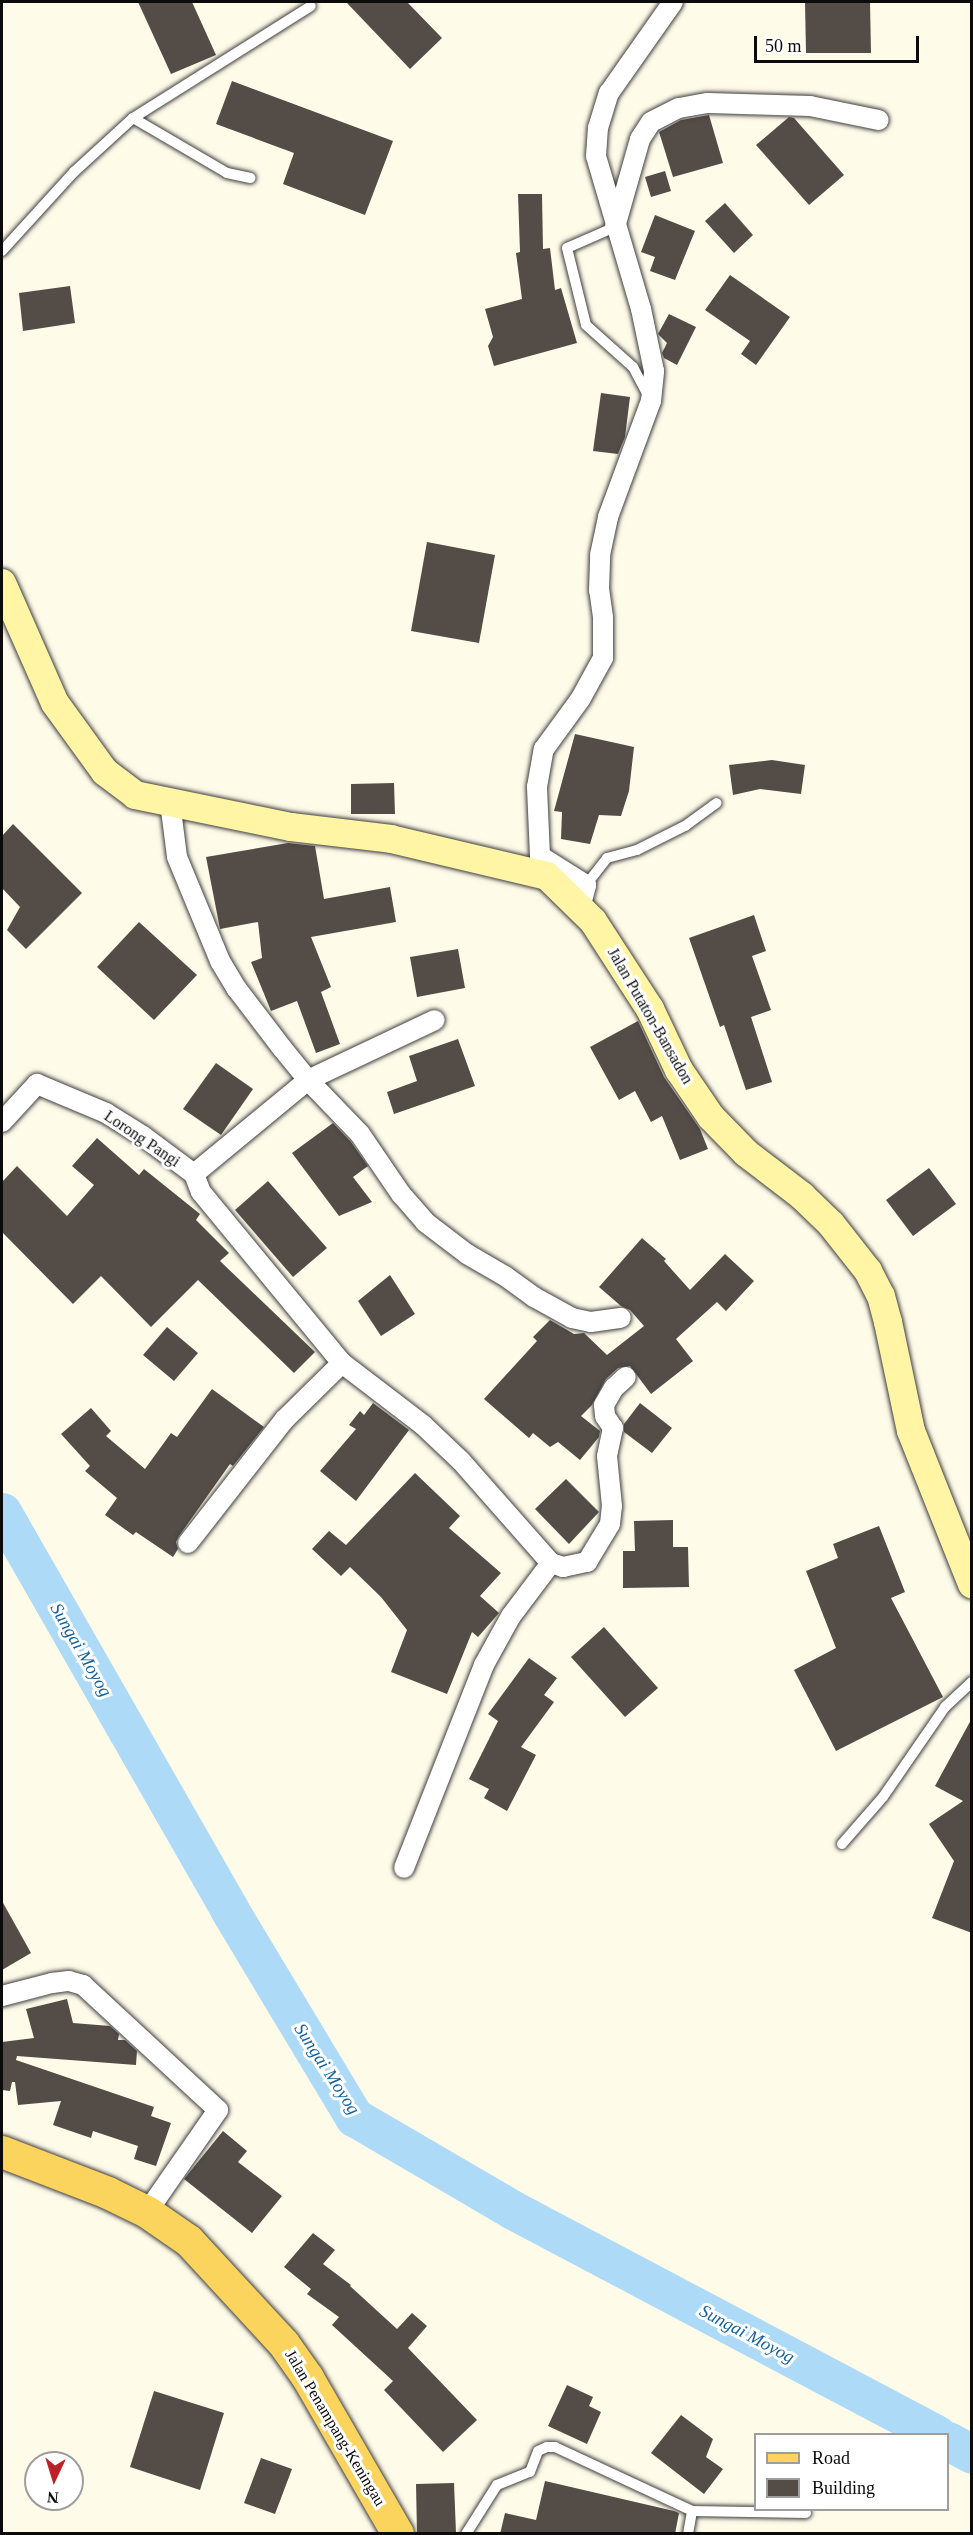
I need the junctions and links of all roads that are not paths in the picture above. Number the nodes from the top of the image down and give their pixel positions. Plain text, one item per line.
1 (673, 2) edge
2 (311, 6) dead end
3 (133, 118) junction
4 (879, 120) dead end
5 (250, 178) dead end
6 (615, 227) junction
7 (2, 252) edge
8 (651, 400) junction
9 (2, 583) edge
10 (170, 802) junction
11 (717, 803) dead end
12 (583, 896) junction
13 (435, 1020) dead end
14 (308, 1080) junction
15 (3, 1119) edge
16 (194, 1174) junction
17 (621, 1318) dead end
18 (342, 1363) junction
19 (626, 1377) dead end
20 (188, 1543) dead end
21 (552, 1563) junction
22 (972, 1584) edge
23 (972, 1682) edge
24 (842, 1844) dead end
25 (404, 1868) dead end
26 (2, 1996) edge
27 (2, 2152) edge
28 (147, 2212) junction
29 (692, 2511) junction
30 (806, 2512) dead end
31 (398, 2534) edge
32 (466, 2534) edge
33 (688, 2534) edge

1 - 6 street
2 - 3 lane
3 - 5 lane
3 - 7 lane
4 - 6 street
6 - 8 street
6 - 8 lane
8 - 12 street
9 - 10 street, Jalan Putaton-Bansadon
10 - 12 street, Jalan Putaton-Bansadon
10 - 14 street
11 - 12 lane
12 - 22 street, Jalan Putaton-Bansadon
13 - 14 street
14 - 16 street
14 - 17 street
15 - 16 street, Lorong Pangi
16 - 18 street
18 - 20 street
18 - 21 street
19 - 21 street
21 - 25 street
23 - 24 lane
26 - 28 street
27 - 28 main road, Jalan Penampang-Keningau
28 - 31 main road, Jalan Penampang-Keningau
29 - 30 lane
29 - 32 lane
29 - 33 lane

